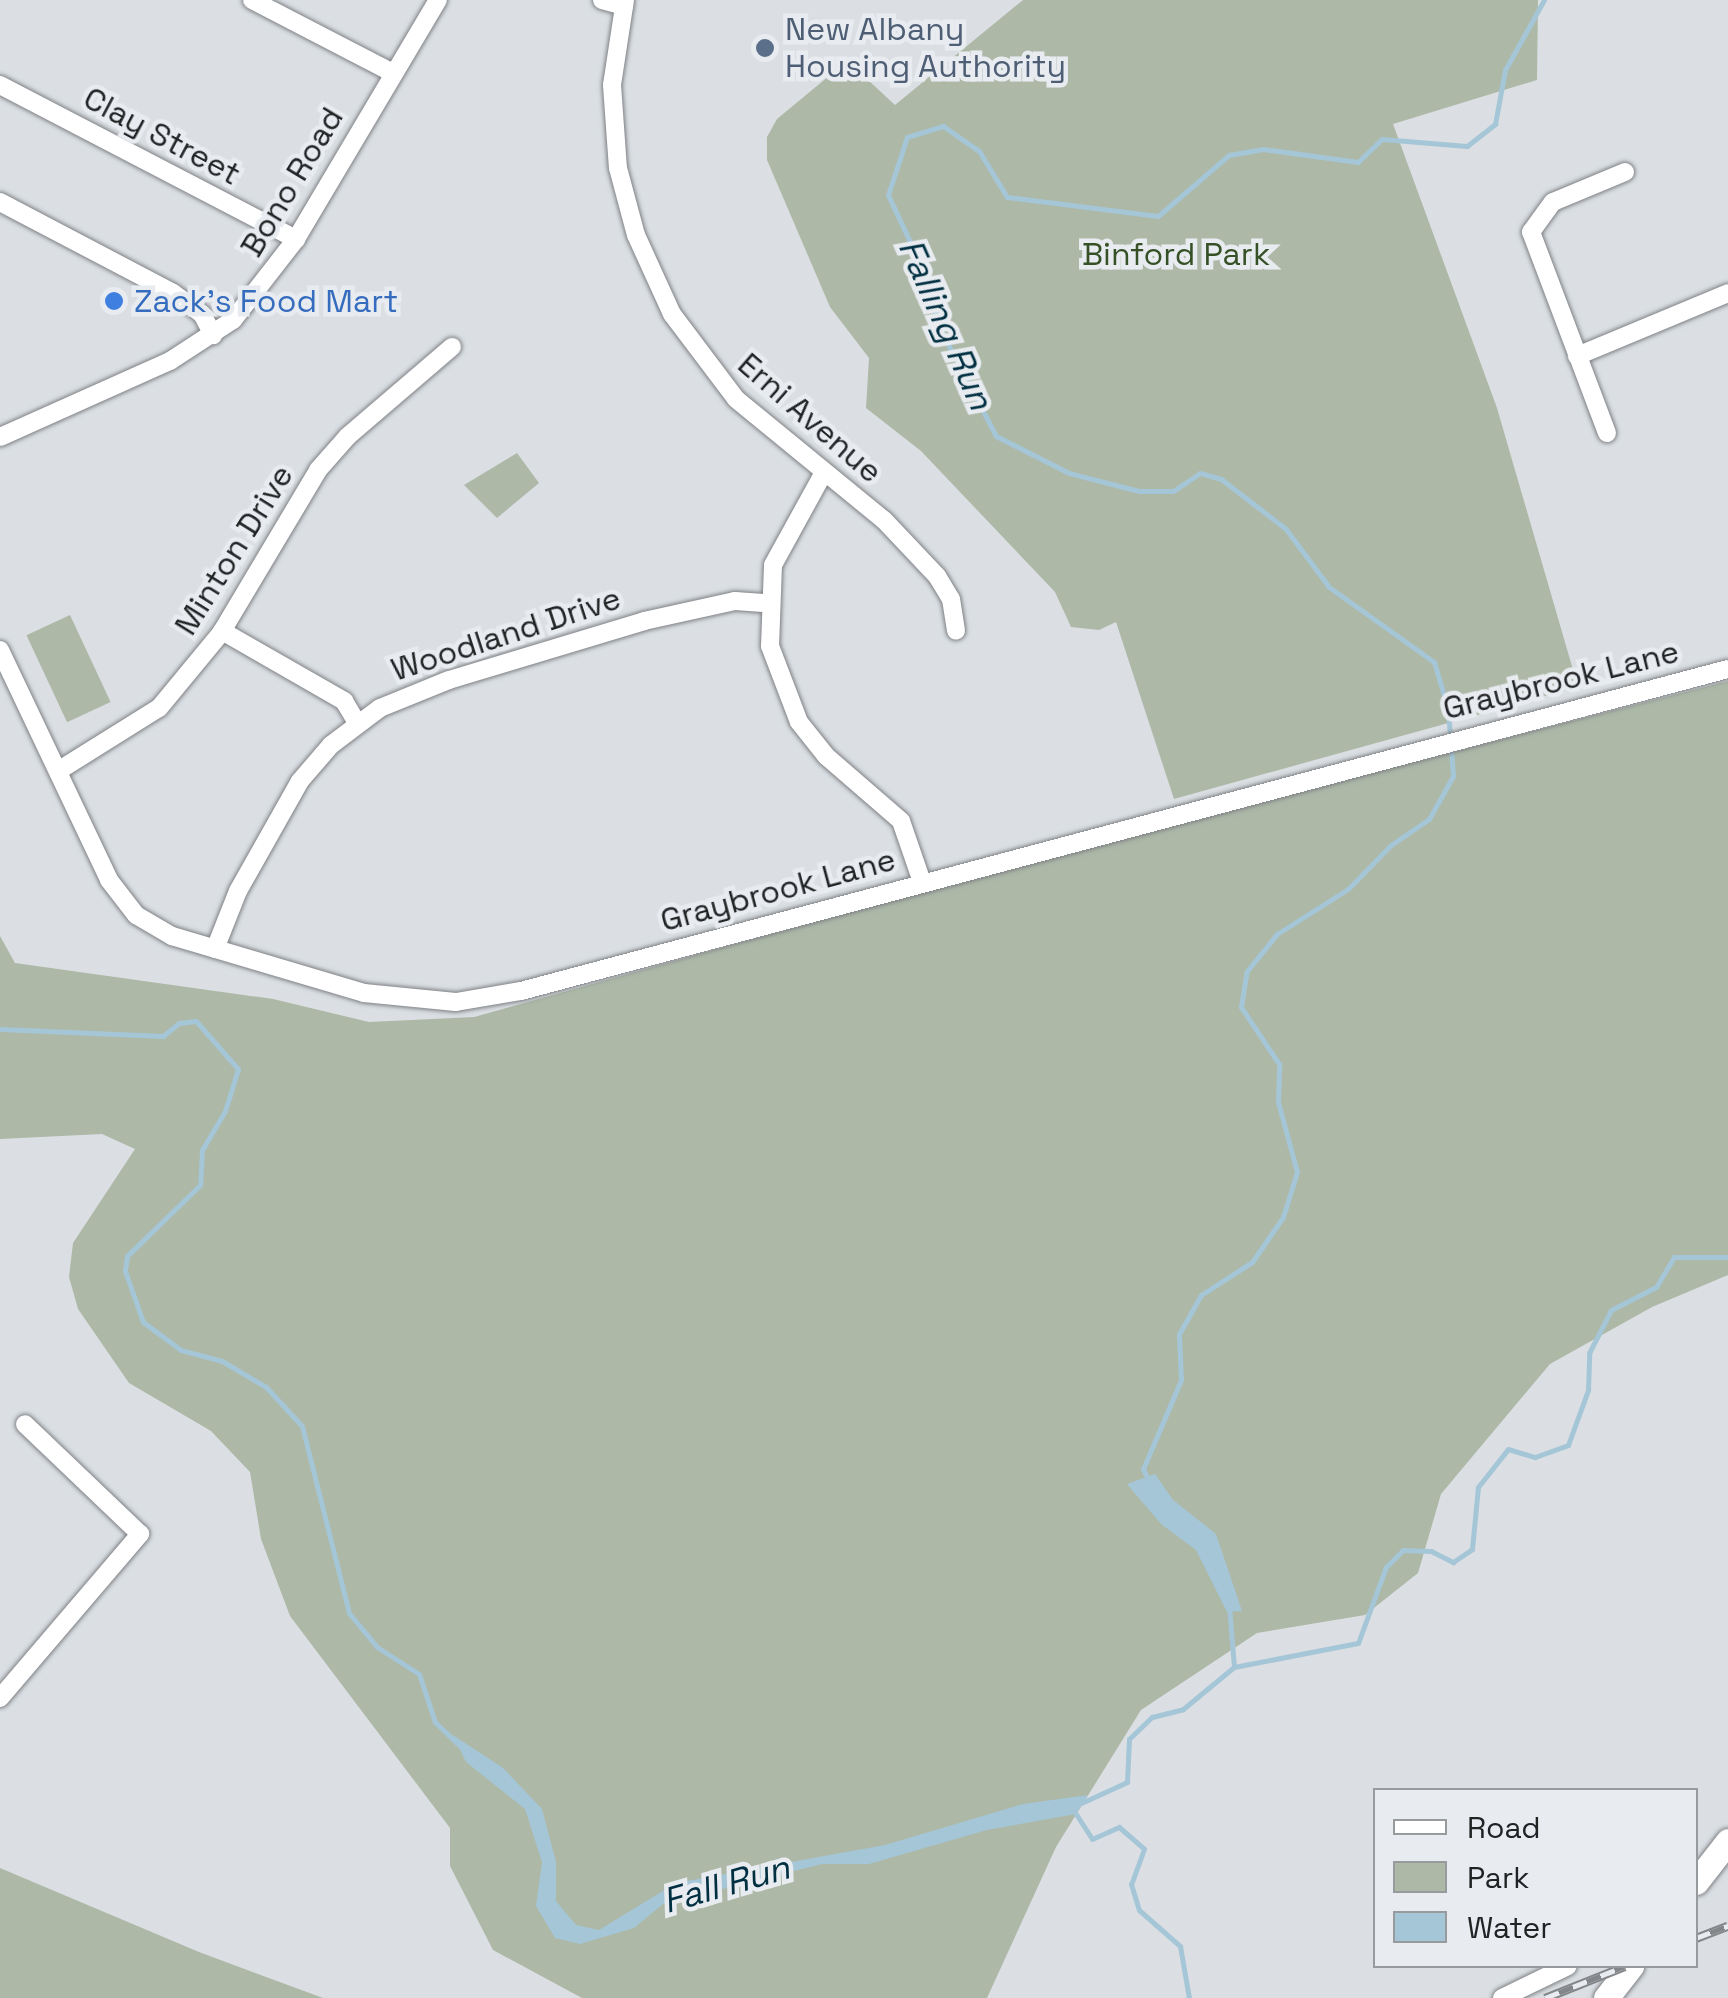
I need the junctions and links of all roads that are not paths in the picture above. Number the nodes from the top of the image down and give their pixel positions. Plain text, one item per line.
1 (252, 0) edge
2 (438, 0) edge
3 (602, 0) edge
4 (624, 3) edge
5 (393, 73) junction
6 (0, 85) edge
7 (1625, 172) dead end
8 (0, 202) edge
9 (296, 240) junction
10 (1728, 293) edge
11 (214, 335) junction
12 (452, 348) dead end
13 (1577, 356) junction
14 (1607, 433) dead end
15 (0, 437) edge
16 (823, 474) junction
17 (767, 604) junction
18 (222, 630) junction
19 (956, 631) dead end
20 (0, 650) edge
21 (1728, 669) edge
22 (357, 723) junction
23 (58, 771) junction
24 (922, 882) junction
25 (215, 949) junction
26 (25, 1424) dead end
27 (0, 1698) edge
28 (1728, 1842) edge
29 (1698, 1880) edge
30 (1564, 1968) edge
31 (1629, 1968) edge
32 (1502, 1998) edge
33 (1606, 1998) edge

1 - 5 street
2 - 5 street, Bono Road
3 - 4 street
4 - 16 street, Erni Avenue
5 - 9 street, Bono Road
6 - 9 street, Clay Street
7 - 13 street
8 - 11 street
9 - 11 street, Bono Road
10 - 13 street
11 - 15 street, Bono Road
12 - 18 street, Minton Drive
13 - 14 street
16 - 17 street
16 - 19 street, Erni Avenue
17 - 22 street, Woodland Drive
17 - 24 street
18 - 22 street
18 - 23 street, Minton Drive
20 - 23 street, Graybrook Lane
21 - 24 street, Graybrook Lane
22 - 25 street, Woodland Drive
23 - 25 street, Graybrook Lane
24 - 25 street, Graybrook Lane
26 - 27 street
28 - 29 street
30 - 32 street
31 - 33 street

